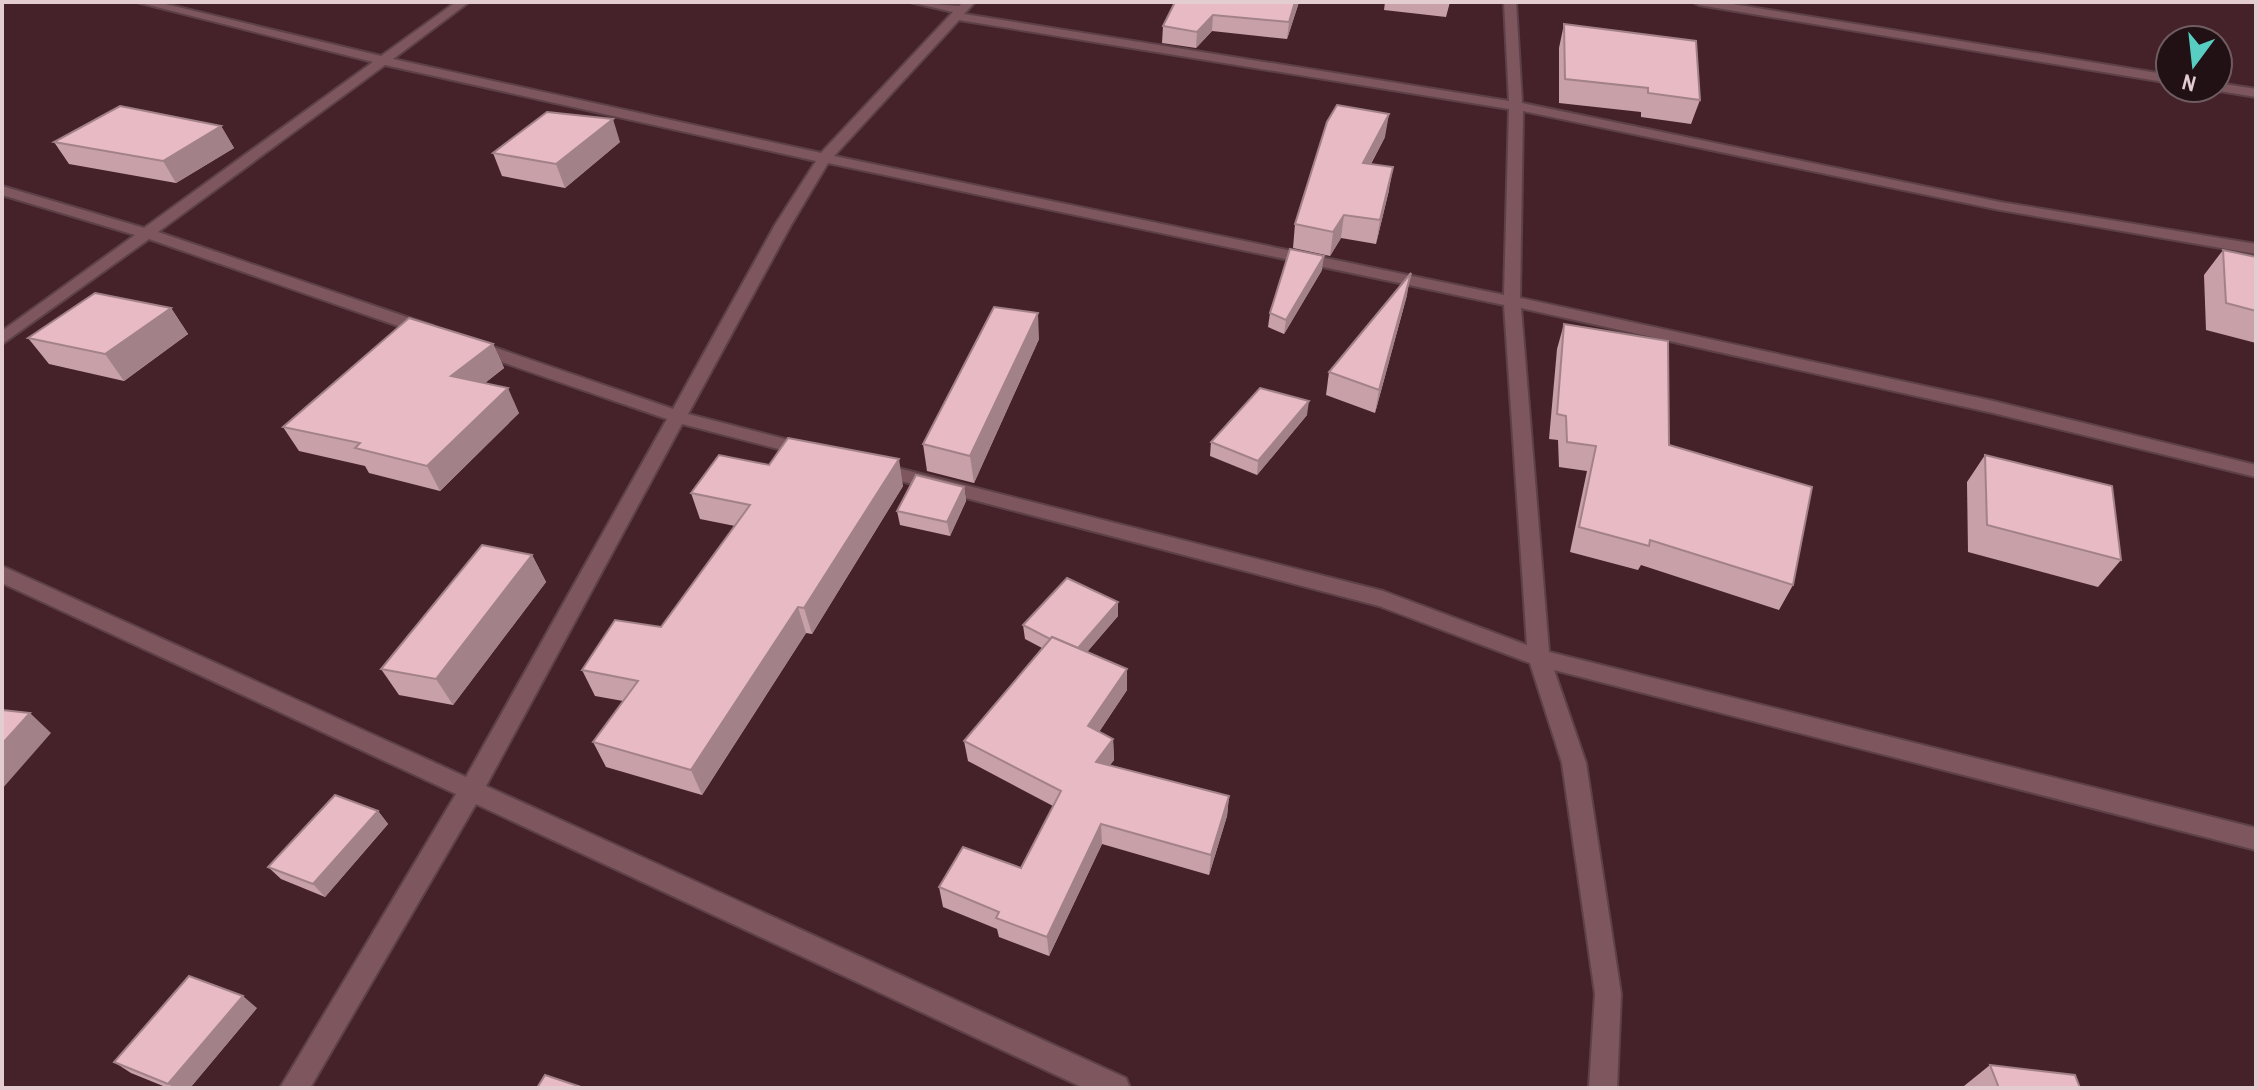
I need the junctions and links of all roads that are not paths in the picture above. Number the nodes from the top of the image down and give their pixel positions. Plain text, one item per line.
1 (143, 2) edge
2 (463, 2) edge
3 (916, 2) edge
4 (1510, 2) edge
5 (1699, 2) edge
6 (962, 9) edge
7 (379, 62) junction
8 (2154, 76) edge
9 (2234, 90) edge
10 (2256, 93) edge
11 (1516, 106) junction
12 (823, 160) junction
13 (2, 190) edge
14 (146, 233) junction
15 (2256, 249) edge
16 (1512, 299) junction
17 (2, 339) edge
18 (679, 417) junction
19 (2256, 471) edge
20 (2, 574) edge
21 (1539, 658) junction
22 (470, 792) junction
23 (2256, 839) edge
24 (294, 1088) edge
25 (1116, 1088) edge
26 (1603, 1088) edge

1 - 7 street
2 - 7 street
3 - 6 street
4 - 11 street
5 - 8 street
6 - 11 street
6 - 12 street
7 - 12 street
7 - 14 street
9 - 10 street
11 - 15 street
11 - 16 street
12 - 16 street
12 - 18 street
13 - 14 street
14 - 17 street
14 - 18 street
16 - 19 street
16 - 21 street
18 - 21 street
18 - 22 street
20 - 22 street
21 - 23 street
21 - 26 street
22 - 24 street
22 - 25 street

